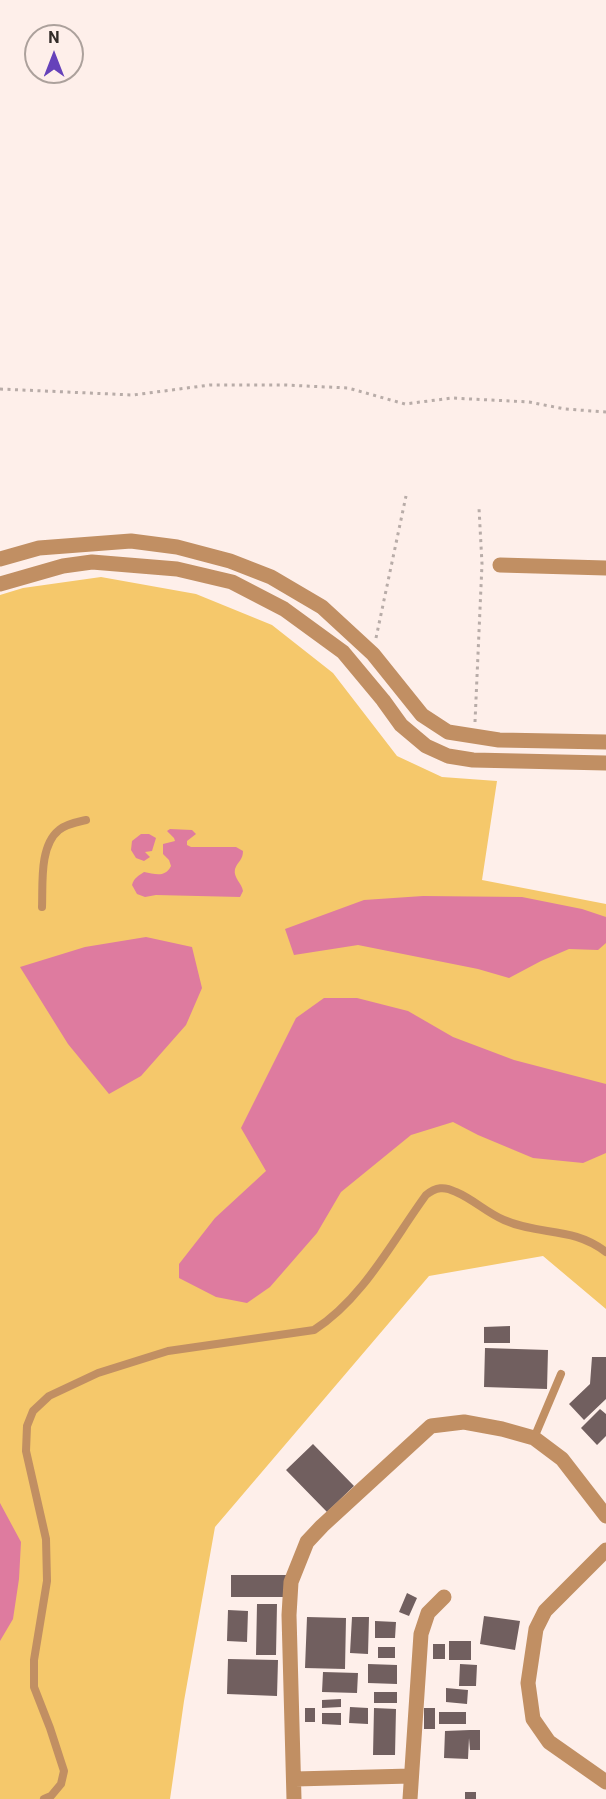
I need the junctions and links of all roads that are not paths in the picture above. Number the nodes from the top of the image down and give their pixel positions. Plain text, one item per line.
1 (0, 559) edge
2 (500, 565) dead end
3 (606, 568) edge
4 (0, 584) edge
5 (606, 742) edge
6 (606, 763) edge
7 (86, 820) dead end
8 (42, 908) dead end
9 (606, 1252) edge
10 (561, 1374) dead end
11 (534, 1438) junction
12 (606, 1516) edge
13 (606, 1550) edge
14 (444, 1597) dead end
15 (411, 1776) junction
16 (294, 1779) junction
17 (606, 1782) edge
18 (44, 1799) edge
19 (294, 1799) edge
20 (410, 1799) edge

1 - 5 street
2 - 3 street
4 - 6 street
7 - 8 lane
9 - 18 lane
10 - 11 lane
11 - 12 street
11 - 16 street
13 - 17 street
14 - 15 street
15 - 16 street
15 - 20 street
16 - 19 street

